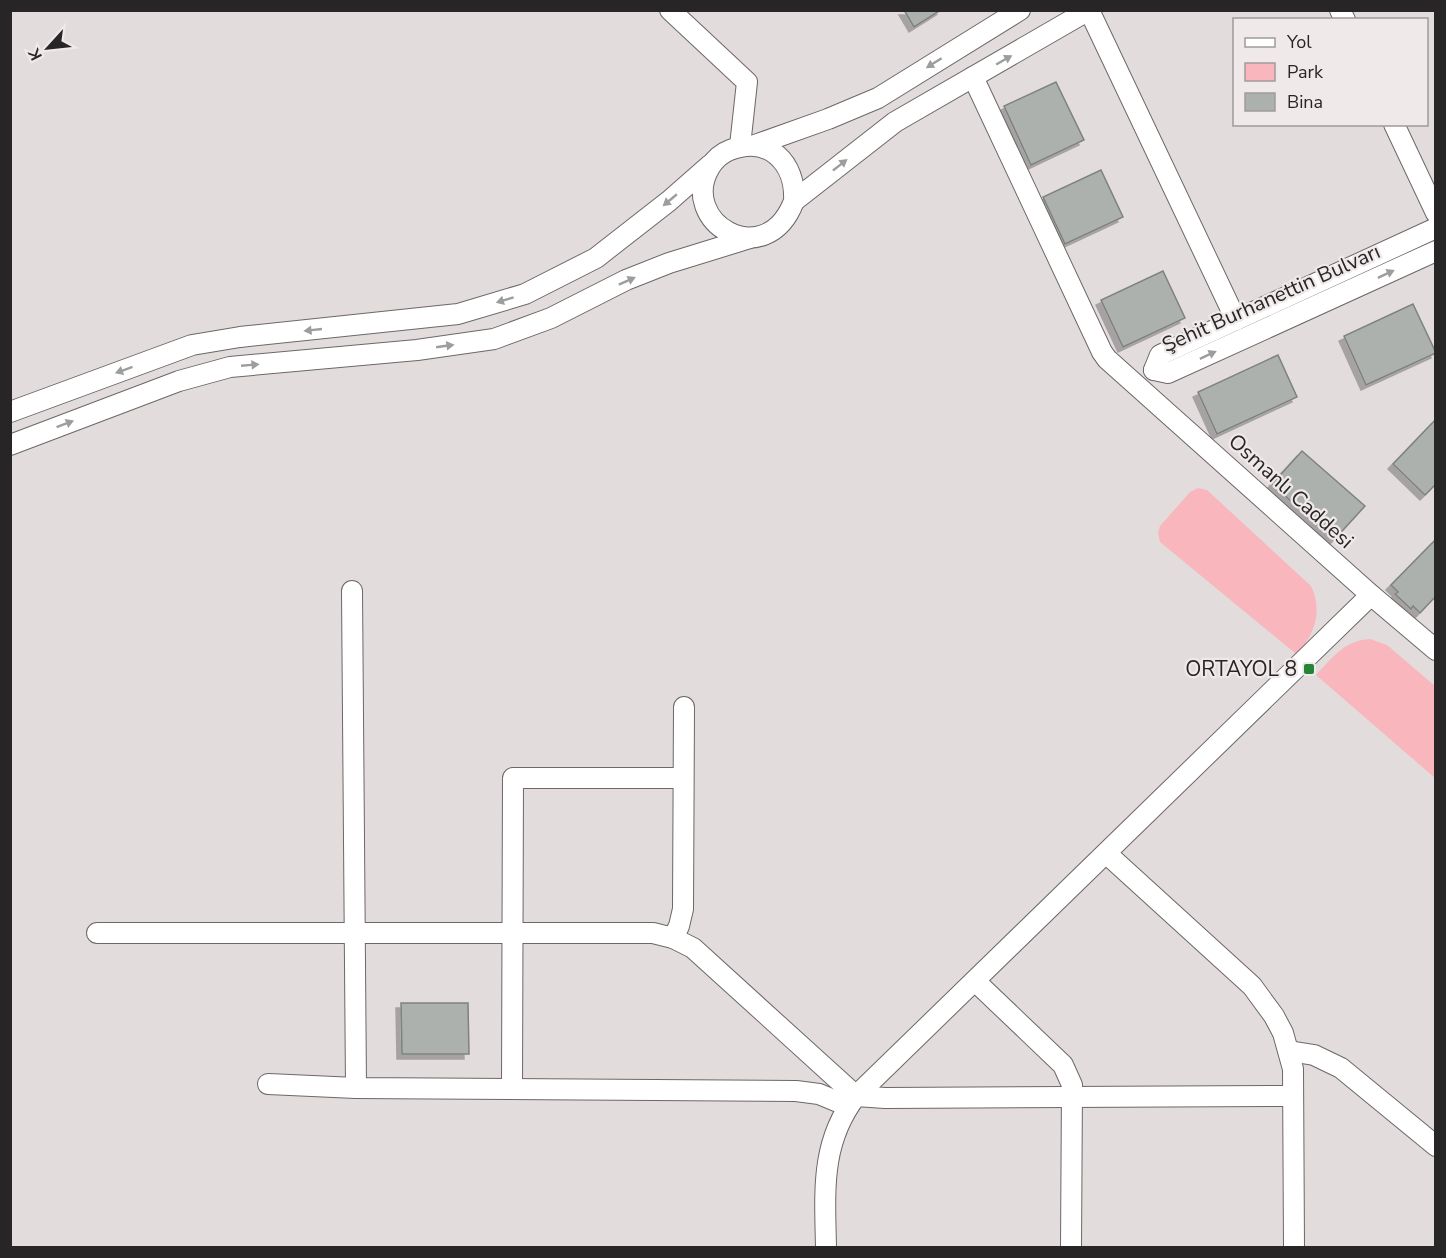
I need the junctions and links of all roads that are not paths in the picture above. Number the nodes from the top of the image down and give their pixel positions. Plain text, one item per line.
1 (670, 10) edge
2 (1020, 10) edge
3 (1089, 10) edge
4 (973, 77) junction
5 (1395, 126) edge
6 (748, 146) junction
7 (714, 161) junction
8 (794, 201) junction
9 (1436, 213) edge
10 (1436, 228) edge
11 (751, 238) junction
12 (1436, 251) edge
13 (1236, 320) junction
14 (1154, 370) junction
15 (1134, 384) junction
16 (10, 412) edge
17 (10, 445) edge
18 (352, 591) dead end
19 (1371, 595) junction
20 (1436, 650) edge
21 (684, 706) dead end
22 (683, 778) junction
23 (1107, 854) junction
24 (97, 933) dead end
25 (355, 933) junction
26 (513, 933) junction
27 (673, 938) junction
28 (975, 981) junction
29 (1289, 1051) junction
30 (268, 1084) dead end
31 (356, 1088) junction
32 (512, 1088) junction
33 (1293, 1096) junction
34 (1072, 1097) junction
35 (852, 1101) junction
36 (1436, 1146) edge
37 (826, 1248) edge
38 (1071, 1248) edge
39 (1294, 1248) edge

1 - 6 street
2 -> 6 street
4 -> 3 street
3 - 13 street
8 -> 4 street
4 - 15 street, Osmanlı Caddesi
5 - 9 street
6 - 7 street
6 - 8 street
7 - 11 street
7 -> 16 street
8 - 11 street
10 - 13 street, Şehit Burhanettin Bulvarı
17 -> 11 street
14 -> 12 street, Şehit Burhanettin Bulvarı
13 - 14 street, Şehit Burhanettin Bulvarı
14 - 15 street
15 - 19 street, Osmanlı Caddesi
18 - 25 street
19 - 20 street, Osmanlı Caddesi
19 - 23 street
21 - 22 street
22 - 26 street
22 - 27 street
23 - 28 street
23 - 29 street
24 - 25 street
25 - 26 street
25 - 31 street
26 - 27 street
26 - 32 street
27 - 35 street
28 - 34 street
28 - 35 street
29 - 33 street
29 - 36 street
30 - 31 street
31 - 32 street
32 - 35 street
33 - 34 street
33 - 39 street
34 - 35 street
34 - 38 street
35 - 37 street

